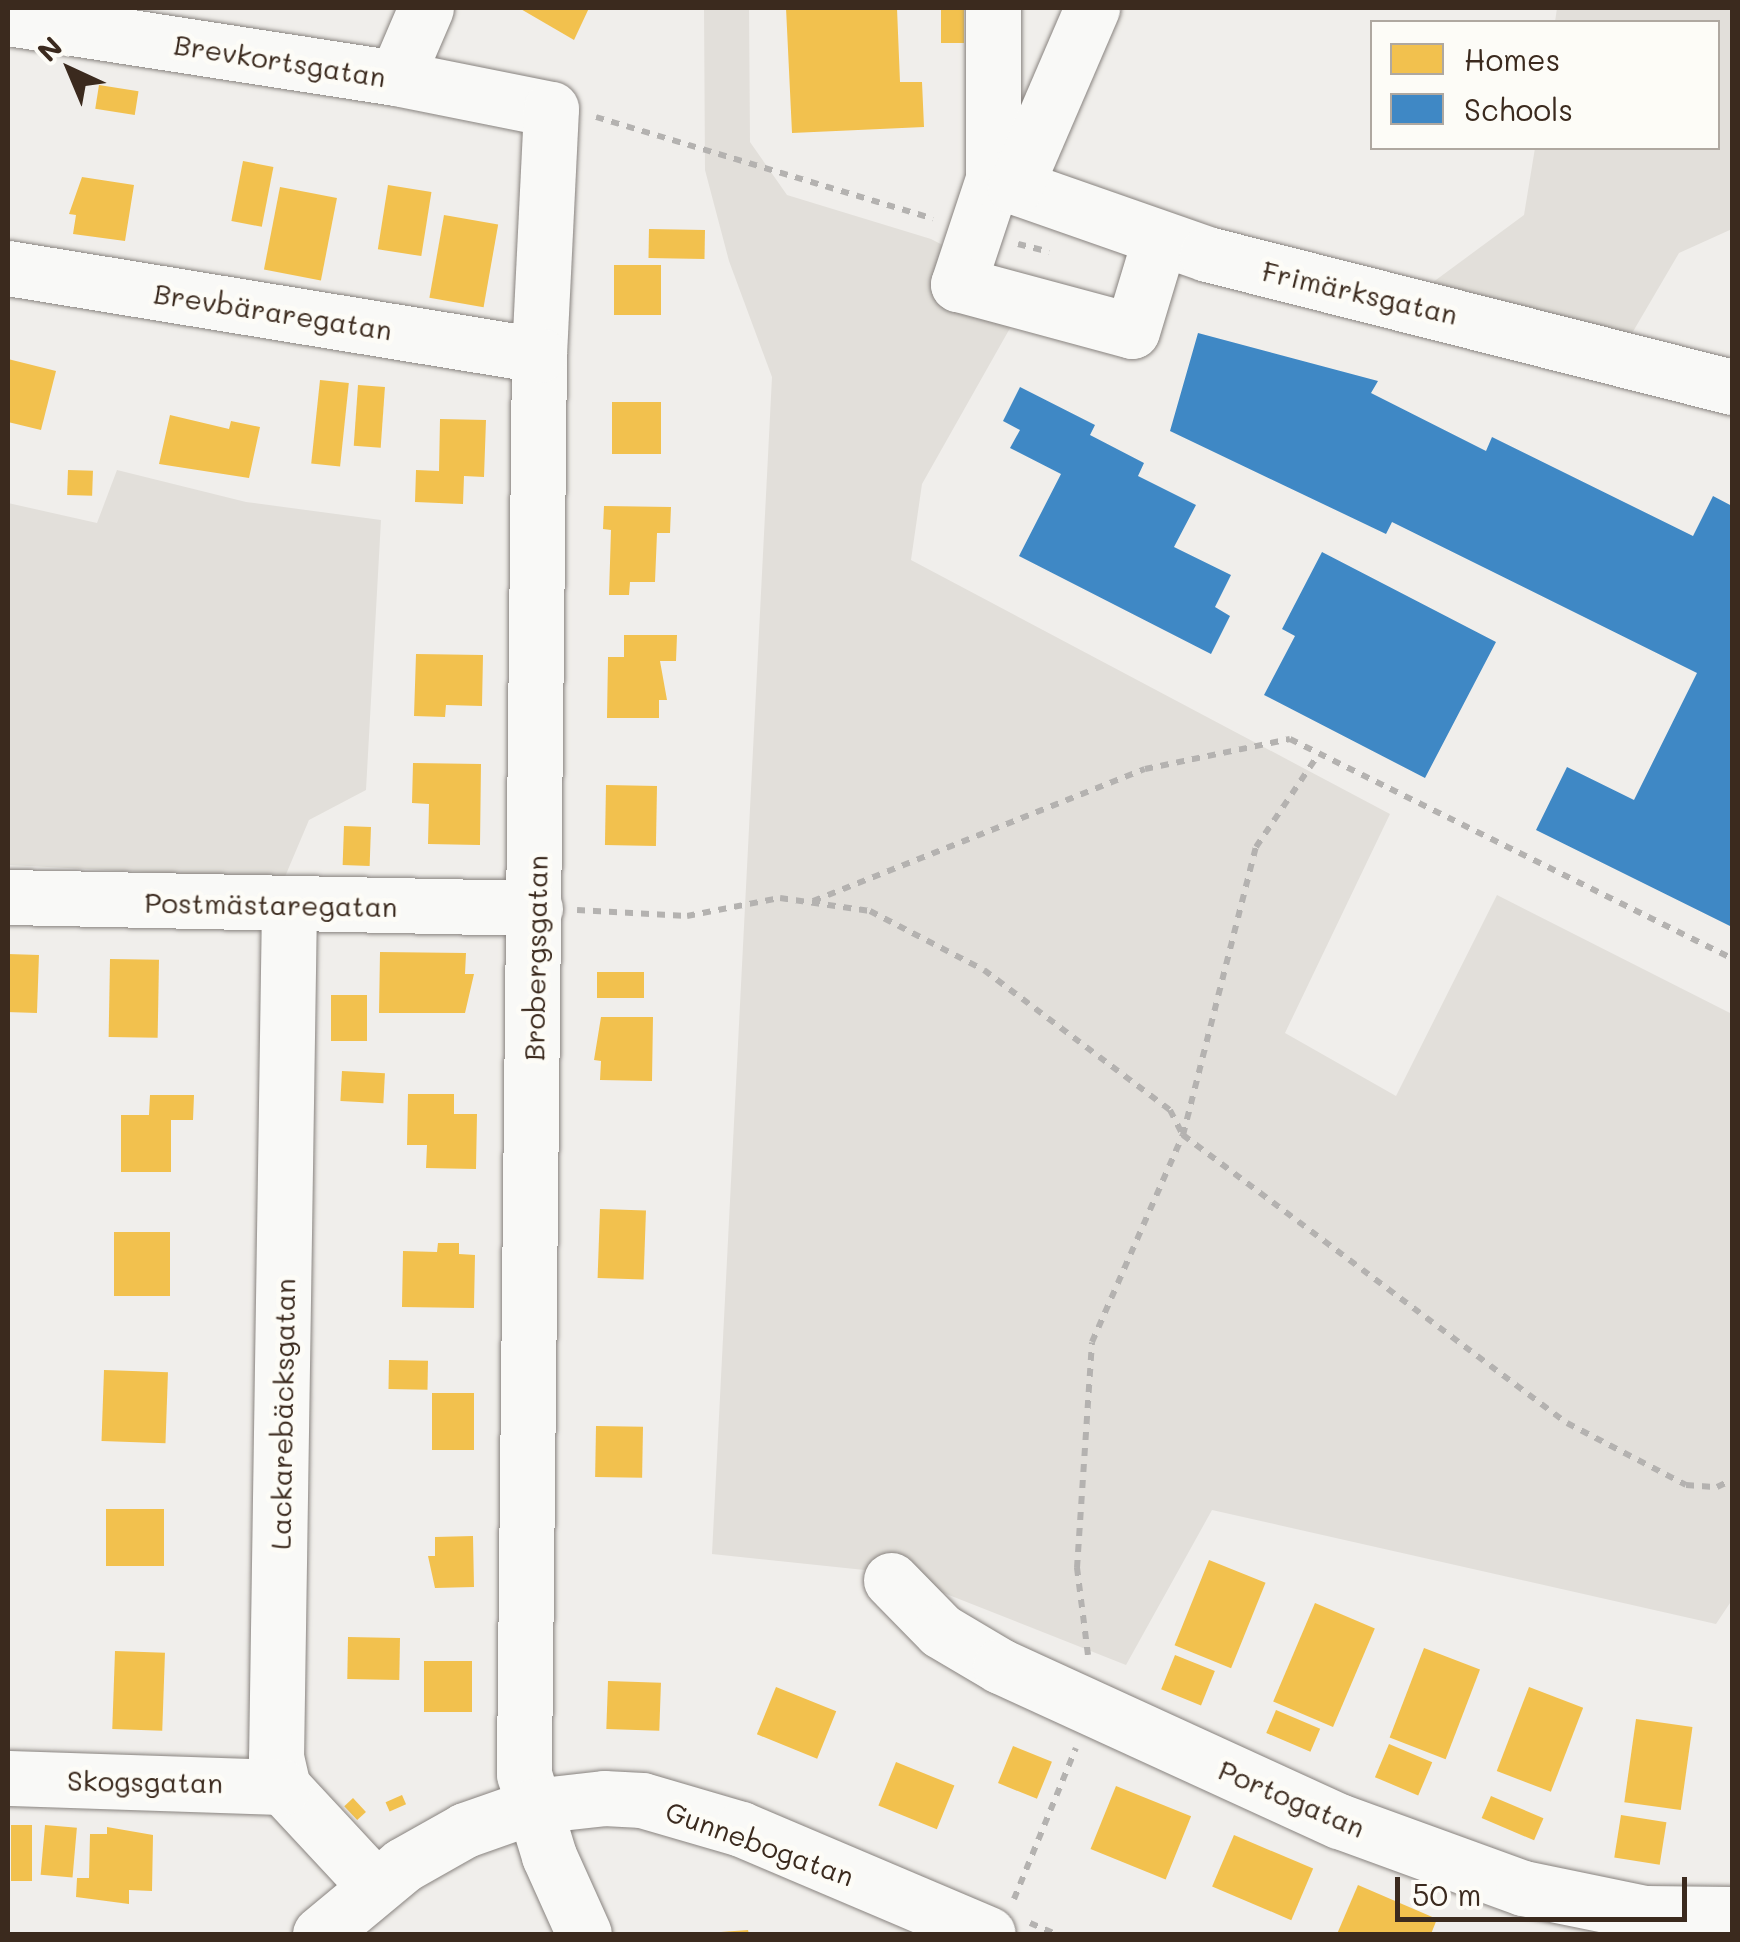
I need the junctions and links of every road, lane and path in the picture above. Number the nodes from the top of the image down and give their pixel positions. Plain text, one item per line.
1 (426, 8) edge
2 (993, 8) edge
3 (1092, 8) edge
4 (8, 18) edge
5 (396, 78) junction
6 (550, 110) joint
7 (1004, 182) junction
8 (1160, 238) junction
9 (8, 268) edge
10 (539, 355) junction
11 (1732, 387) edge
12 (1318, 755) junction
13 (8, 897) edge
14 (811, 902) junction
15 (289, 905) junction
16 (536, 908) junction
17 (1732, 958) edge
18 (1182, 1135) junction
19 (1732, 1480) edge
20 (891, 1580) dead end
21 (1091, 1710) junction
22 (8, 1778) edge
23 (283, 1786) junction
24 (533, 1806) junction
25 (375, 1886) junction
26 (1732, 1914) edge
27 (998, 1924) edge
28 (320, 1934) edge
29 (584, 1934) edge

1 - 5 street
2 - 7 street
3 - 7 street
4 - 5 street, Brevkortsgatan
5 - 6 street, Brevkortsgatan
6 - 10 street, Brobergsgatan
7 - 8 street, Frimärksgatan
7 - 8 street
8 - 11 street, Frimärksgatan
9 - 10 street, Brevbäraregatan
10 - 16 street, Brobergsgatan
12 - 14 path
12 - 17 path
12 - 18 path
13 - 15 street, Postmästaregatan
14 - 16 path
14 - 18 path
15 - 16 street, Postmästaregatan
15 - 23 street, Lackarebäcksgatan
16 - 24 street, Brobergsgatan
18 - 19 path
18 - 21 path
20 - 21 street, Portogatan
21 - 26 street, Portogatan
21 - 27 path
22 - 23 street, Skogsgatan
23 - 25 street
24 - 25 street, Gunnebogatan
24 - 27 street, Gunnebogatan
24 - 29 street, Brobergsgatan
25 - 28 street, Gunnebogatan

